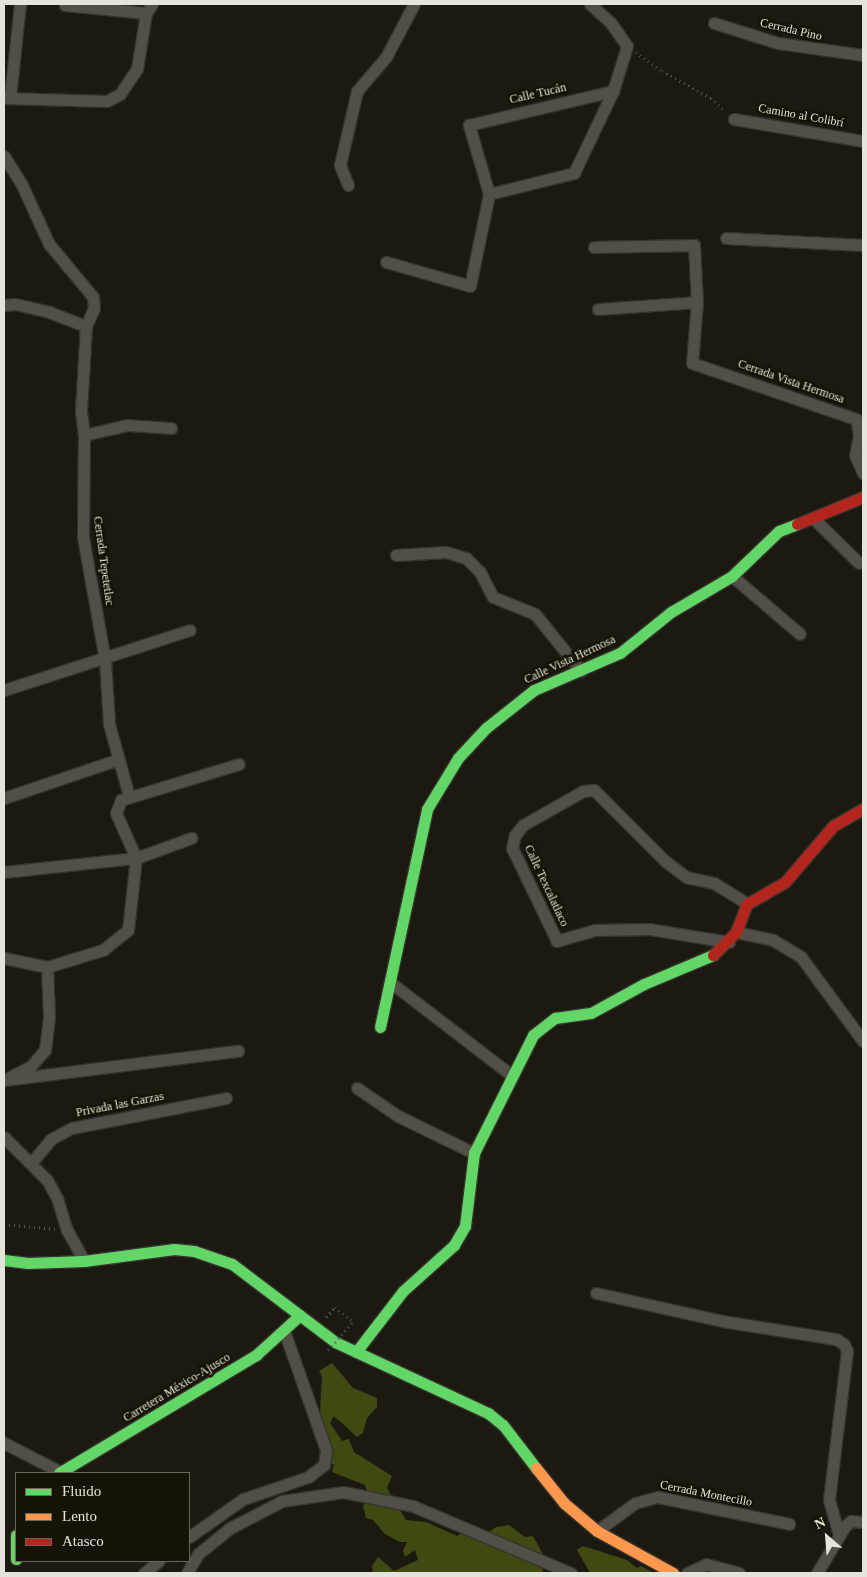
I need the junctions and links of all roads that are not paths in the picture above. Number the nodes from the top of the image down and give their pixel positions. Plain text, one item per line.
1 (20, 4) edge
2 (414, 4) edge
3 (590, 4) edge
4 (65, 5) dead end
5 (149, 8) edge
6 (714, 23) dead end
7 (863, 55) edge
8 (613, 91) junction
9 (7, 98) edge
10 (734, 119) road end
11 (863, 141) edge
12 (4, 156) edge
13 (348, 185) dead end
14 (489, 194) junction
15 (726, 238) dead end
16 (863, 245) edge
17 (594, 247) dead end
18 (386, 262) dead end
19 (697, 302) junction
20 (4, 304) edge
21 (598, 309) dead end
22 (86, 326) junction
23 (171, 428) dead end
24 (84, 435) junction
25 (863, 473) edge
26 (863, 496) edge
27 (813, 518) junction
28 (396, 554) dead end
29 (859, 563) dead end
30 (732, 576) junction
31 (190, 630) dead end
32 (800, 634) dead end
33 (105, 660) junction
34 (581, 671) junction
35 (4, 690) edge
36 (119, 759) junction
37 (239, 764) dead end
38 (129, 796) junction
39 (4, 798) edge
40 (863, 809) edge
41 (191, 838) dead end
42 (136, 858) junction
43 (4, 872) edge
44 (747, 904) junction
45 (736, 932) junction
46 (729, 942) junction
47 (4, 958) edge
48 (47, 967) junction
49 (390, 982) junction
50 (380, 1027) dead end
51 (863, 1041) edge
52 (238, 1051) dead end
53 (511, 1075) junction
54 (4, 1080) edge
55 (357, 1088) dead end
56 (226, 1098) dead end
57 (4, 1137) edge
58 (474, 1153) junction
59 (32, 1163) junction
60 (4, 1260) edge
61 (84, 1261) junction
62 (596, 1293) dead end
63 (300, 1315) junction
64 (284, 1331) junction
65 (356, 1352) junction
66 (4, 1442) edge
67 (58, 1472) edge
68 (62, 1472) edge
69 (863, 1522) edge
70 (790, 1524) dead end
71 (597, 1531) junction
72 (190, 1536) edge
73 (839, 1536) junction
74 (159, 1562) edge
75 (144, 1573) edge
76 (187, 1573) edge
77 (571, 1573) edge
78 (673, 1573) edge
79 (687, 1573) edge
80 (738, 1573) edge
81 (817, 1573) edge

1 - 9 street
2 - 13 street
3 - 8 street
4 - 5 street
5 - 9 street
6 - 7 street, Cerrada Pino
8 - 14 street
8 - 14 street, Calle Tucán
10 - 11 street, Camino al Colibrí
12 - 22 street, Cerrada Tepetetlac
14 - 18 street
15 - 16 street
17 - 19 street
19 - 21 street
19 - 25 street, Cerrada Vista Hermosa
20 - 22 street
22 - 24 street, Cerrada Tepetetlac
23 - 24 street
24 - 33 street, Cerrada Tepetetlac
26 - 27 street, Calle Vista Hermosa
27 - 29 street
27 - 30 street, Calle Vista Hermosa
28 - 34 street
30 - 32 street
30 - 34 street, Calle Vista Hermosa
31 - 33 street
33 - 35 street
33 - 36 street, Cerrada Tepetetlac
34 - 49 street, Calle Vista Hermosa
36 - 38 street, Cerrada Tepetetlac
36 - 39 street
37 - 38 street
38 - 42 street
40 - 44 street
41 - 42 street
42 - 43 street
42 - 48 street
44 - 45 street
44 - 46 street, Calle Texcalatlaco
45 - 46 street
45 - 51 street
46 - 53 street
47 - 48 street
48 - 54 street
49 - 50 street, Calle Vista Hermosa
49 - 53 street
52 - 54 street
53 - 58 street
55 - 58 street
56 - 59 street, Privada las Garzas
57 - 59 street
58 - 65 street
59 - 61 street
60 - 61 street
61 - 63 street
62 - 73 street
63 - 64 street, Carretera México-Ajusco
63 - 65 street
64 - 68 street, Carretera México-Ajusco
64 - 72 street
65 - 71 street
66 - 67 street
69 - 73 street
70 - 71 street, Cerrada Montecillo
71 - 78 street
73 - 81 street
74 - 75 street
76 - 77 street
79 - 80 street

